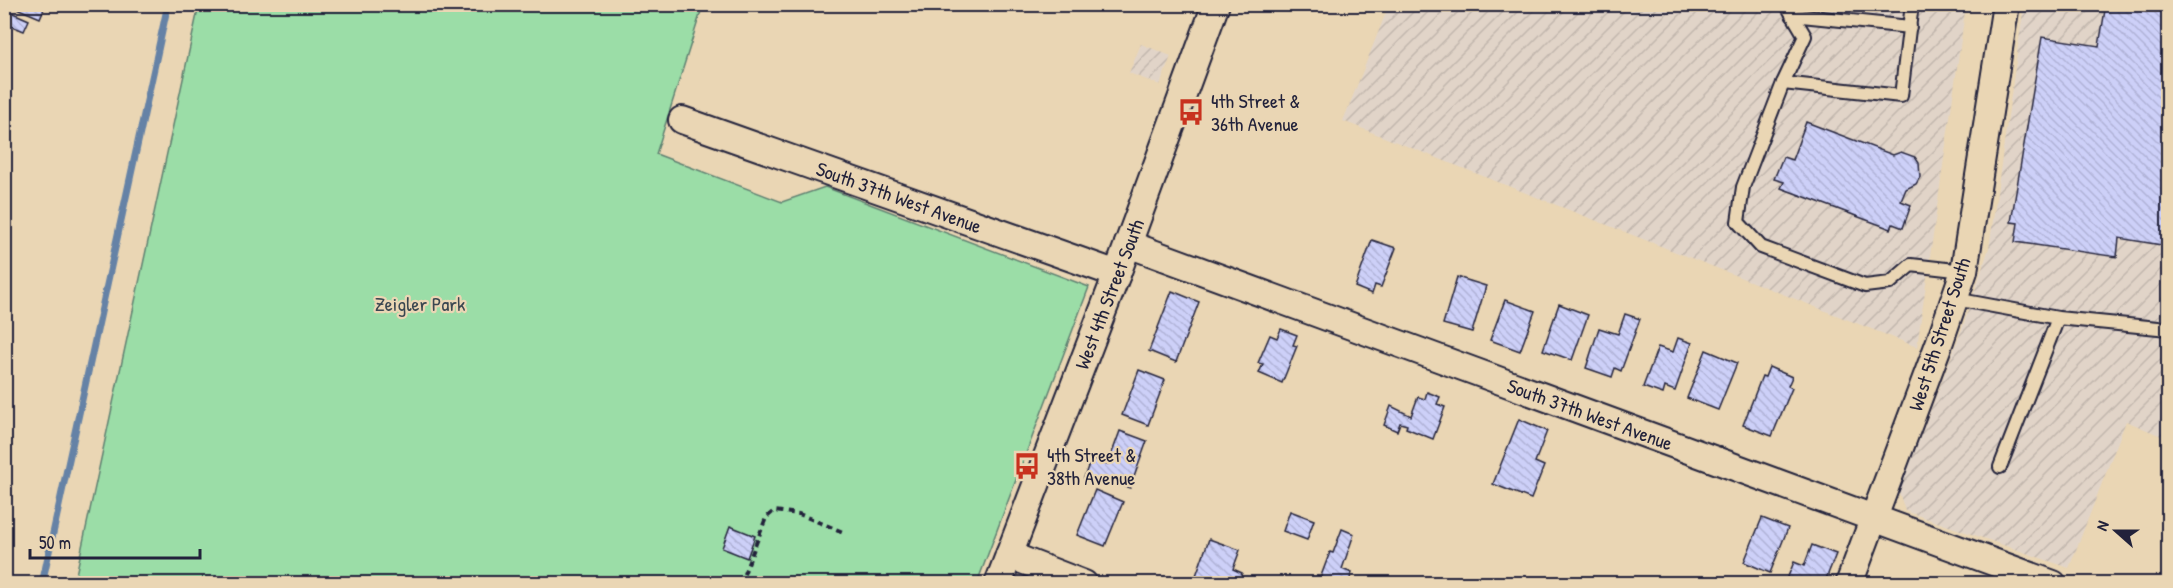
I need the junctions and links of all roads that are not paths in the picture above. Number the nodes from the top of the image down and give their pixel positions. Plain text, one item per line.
1 (1216, 4) edge
2 (1912, 4) edge
3 (2006, 4) edge
4 (1789, 10) edge
5 (1910, 27) junction
6 (1783, 83) junction
7 (682, 120) dead end
8 (1128, 244) junction
9 (1964, 272) junction
10 (1117, 274) junction
11 (1955, 298) junction
12 (2058, 318) junction
13 (2169, 329) edge
14 (2000, 467) dead end
15 (1874, 518) junction
16 (1009, 555) junction
17 (998, 584) edge
18 (1084, 584) edge
19 (1849, 584) edge
20 (2053, 584) edge

1 - 8 street, West 4th Street South
2 - 5 lane
3 - 9 street, West 5th Street South
4 - 5 lane
4 - 6 lane
5 - 6 lane
6 - 9 lane
7 - 10 street, South 37th West Avenue
8 - 10 street, West 4th Street South
8 - 15 street, South 37th West Avenue
9 - 11 street, West 5th Street South
10 - 16 street, West 4th Street South
11 - 12 lane
11 - 15 street, West 5th Street South
12 - 13 lane
12 - 14 lane
15 - 19 street, West 5th Street South
15 - 20 street, South 37th West Avenue
16 - 17 street, West 4th Street South
16 - 18 street

